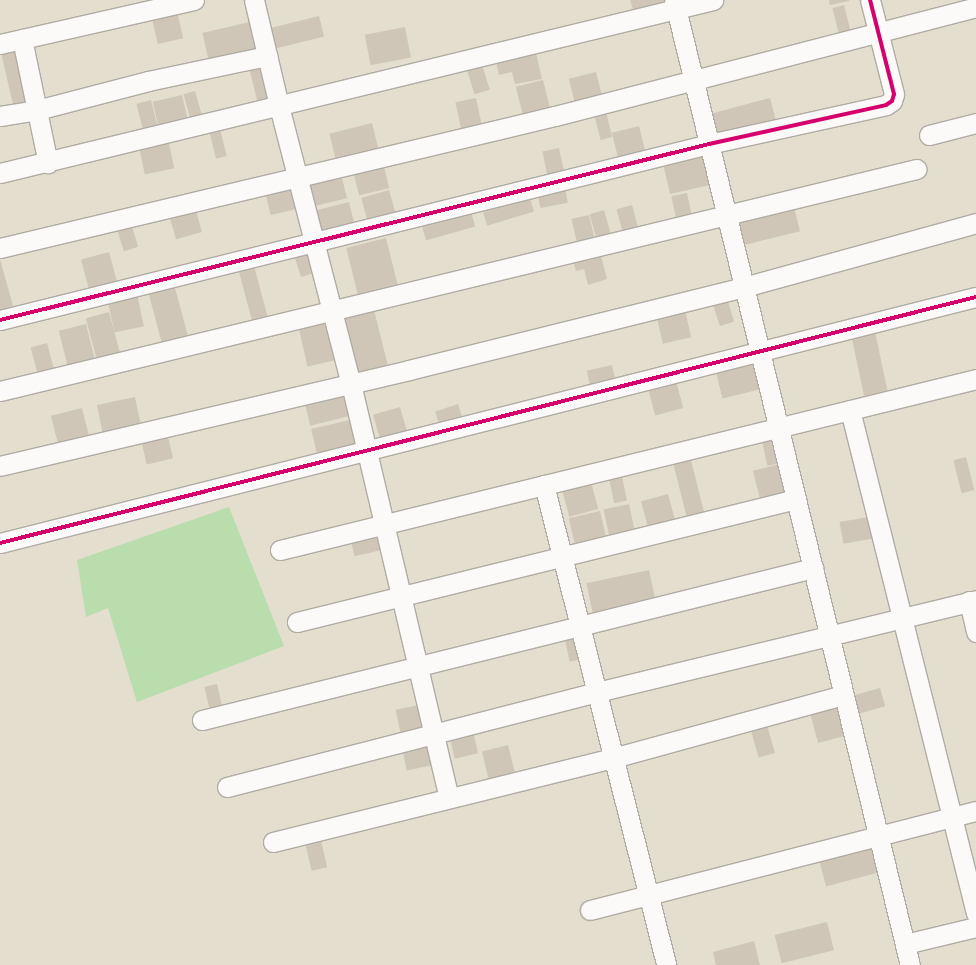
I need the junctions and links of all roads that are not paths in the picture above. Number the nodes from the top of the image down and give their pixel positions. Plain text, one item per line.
1 (194, 0) edge
2 (254, 0) edge
3 (713, 0) edge
4 (870, 0) edge
5 (675, 4) edge
6 (975, 6) edge
7 (878, 34) junction
8 (22, 39) junction
9 (0, 44) edge
10 (267, 56) junction
11 (693, 81) junction
12 (279, 106) junction
13 (37, 110) junction
14 (0, 116) edge
15 (976, 123) edge
16 (929, 136) dead end
17 (709, 144) junction
18 (48, 163) junction
19 (917, 169) dead end
20 (0, 173) edge
21 (297, 177) junction
22 (726, 215) junction
23 (976, 223) edge
24 (314, 242) junction
25 (0, 248) edge
26 (744, 287) junction
27 (976, 297) edge
28 (332, 311) junction
29 (0, 320) edge
30 (760, 352) junction
31 (976, 379) edge
32 (351, 384) junction
33 (0, 391) edge
34 (850, 410) junction
35 (778, 427) junction
36 (366, 450) junction
37 (0, 466) edge
38 (544, 485) junction
39 (796, 499) junction
40 (384, 525) junction
41 (0, 543) edge
42 (280, 550) dead end
43 (562, 557) junction
44 (813, 568) junction
45 (401, 596) junction
46 (972, 600) edge
47 (902, 617) junction
48 (297, 622) dead end
49 (580, 625) junction
50 (976, 632) edge
51 (829, 634) junction
52 (417, 665) junction
53 (596, 692) junction
54 (844, 695) junction
55 (202, 720) dead end
56 (434, 734) junction
57 (613, 758) junction
58 (227, 787) dead end
59 (449, 798) junction
60 (976, 811) edge
61 (952, 817) junction
62 (878, 835) junction
63 (273, 842) dead end
64 (648, 896) junction
65 (590, 910) dead end
66 (976, 913) edge
67 (976, 927) edge
68 (905, 944) junction
69 (666, 965) edge
70 (910, 965) edge

1 - 8 street
2 - 10 street
3 - 5 street
4 - 7 street
5 - 11 street
5 - 12 street
6 - 7 street
7 - 11 street
7 - 17 street
8 - 9 street
8 - 13 street
10 - 12 street
10 - 13 street
11 - 17 street
11 - 21 street
12 - 18 street
12 - 21 street
13 - 14 street
13 - 18 street
15 - 16 street
17 - 22 street
17 - 24 street
18 - 20 street
19 - 22 street
21 - 24 street
21 - 25 street
22 - 26 street
22 - 28 street
23 - 26 street
24 - 28 street
24 - 29 street
26 - 30 street
26 - 32 street
27 - 30 street
28 - 32 street
28 - 33 street
30 - 35 street
30 - 36 street
31 - 34 street
32 - 36 street
32 - 37 street
34 - 35 street
34 - 47 street
35 - 38 street
35 - 39 street
36 - 40 street
36 - 41 street
38 - 40 street
38 - 43 street
39 - 43 street
39 - 44 street
40 - 42 street
40 - 45 street
43 - 45 street
43 - 49 street
44 - 49 street
44 - 51 street
45 - 48 street
45 - 52 street
46 - 47 street
46 - 50 street
47 - 51 street
47 - 61 street
49 - 52 street
49 - 53 street
51 - 53 street
51 - 54 street
52 - 55 street
52 - 56 street
53 - 56 street
53 - 57 street
54 - 57 street
54 - 62 street
56 - 58 street
56 - 59 street
57 - 59 street
57 - 64 street
59 - 63 street
60 - 61 street
61 - 62 street
61 - 66 street
62 - 64 street
62 - 68 street
64 - 65 street
64 - 69 street
67 - 68 street
68 - 70 street

